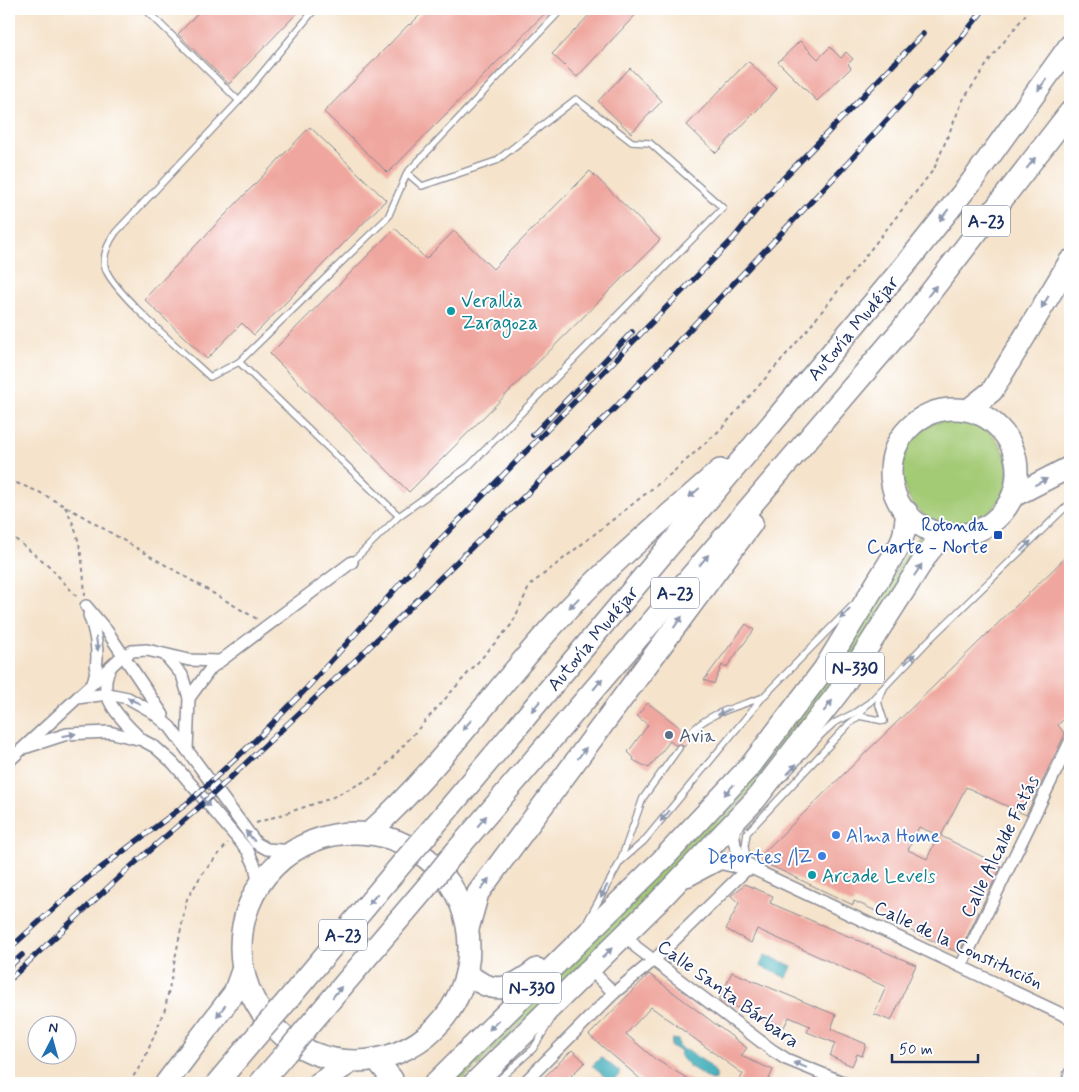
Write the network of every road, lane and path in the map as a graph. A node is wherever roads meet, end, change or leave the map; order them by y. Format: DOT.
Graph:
graph roads {
  1 [pos="145,9"];
  2 [pos="315,9"];
  3 [pos="562,9"];
  4 [pos="1030,9"];
  5 [pos="1070,46"];
  6 [pos="239,101"];
  7 [pos="1070,112"];
  8 [pos="407,173"];
  9 [pos="1070,260"];
  10 [pos="902,330"];
  11 [pos="239,362"];
  12 [pos="968,410"];
  13 [pos="782,414"];
  14 [pos="1070,467"];
  15 [pos="9,480"];
  16 [pos="1012,496"];
  17 [pos="1070,503"];
  18 [pos="64,506"];
  19 [pos="907,512"];
  20 [pos="399,516"];
  21 [pos="9,534"];
  22 [pos="950,534"];
  23 [pos="352,562"];
  24 [pos="879,579"];
  25 [pos="86,606"];
  26 [pos="268,626"];
  27 [pos="162,653"];
  28 [pos="123,656"];
  29 [pos="218,661"];
  30 [pos="113,665"];
  31 [pos="889,680"];
  32 [pos="93,683"];
  33 [pos="108,694"];
  34 [pos="763,697"];
  35 [pos="77,698"];
  36 [pos="189,698"];
  37 [pos="865,706"];
  38 [pos="860,716"];
  39 [pos="170,727"];
  40 [pos="690,734"];
  41 [pos="142,740"];
  42 [pos="1070,742"];
  43 [pos="679,748"];
  44 [pos="23,749"];
  45 [pos="187,750"];
  46 [pos="9,761"];
  47 [pos="755,800"];
  48 [pos="738,816"];
  49 [pos="240,833"];
  50 [pos="368,834"];
  51 [pos="294,851"];
  52 [pos="620,862"];
  53 [pos="750,867"];
  54 [pos="259,886"];
  55 [pos="628,892"];
  56 [pos="657,903"];
  57 [pos="588,920"];
  58 [pos="468,929"];
  59 [pos="626,934"];
  60 [pos="654,960"];
  61 [pos="962,966"];
  62 [pos="243,968"];
  63 [pos="590,969"];
  64 [pos="467,973"];
  65 [pos="614,993"];
  66 [pos="563,996"];
  67 [pos="1070,1018"];
  68 [pos="376,1059"];
  69 [pos="353,1061"];
  70 [pos="1070,1073"];
  71 [pos="129,1083"];
  72 [pos="166,1083"];
  73 [pos="217,1083"];
  74 [pos="260,1083"];
  75 [pos="319,1083"];
  76 [pos="393,1083"];
  77 [pos="435,1083"];
  78 [pos="474,1083"];
  79 [pos="495,1083"];
  80 [pos="524,1083"];
  81 [pos="846,1083"];
  82 [pos="1067,1083"];
  1 -- 6 [label="lane"];
  2 -- 6 [label="lane"];
  3 -- 8 [label="lane"];
  4 -- 49 [label="path"];
  5 -- 13 [label="highway, Autovía Mudéjar / A-23, one-way"];
  6 -- 11 [label="lane"];
  10 -- 7 [label="highway, Autovía Mudéjar / A-23, one-way"];
  8 -- 11 [label="lane"];
  8 -- 20 [label="lane"];
  9 -- 12 [label="highway, one-way"];
  58 -- 10 [label="highway, one-way"];
  74 -- 10 [label="highway, Autovía Mudéjar / A-23, one-way, bridge"];
  11 -- 20 [label="lane"];
  12 -- 16 [label="highway"];
  12 -- 19 [label="highway"];
  13 -- 50 [label="highway, one-way"];
  13 -- 73 [label="highway, Autovía Mudéjar / A-23, one-way, bridge"];
  16 -- 14 [label="highway, one-way"];
  15 -- 18 [label="path"];
  16 -- 22 [label="highway"];
  31 -- 17 [label="lane, one-way"];
  18 -- 25 [label="path"];
  18 -- 26 [label="path"];
  19 -- 22 [label="highway"];
  19 -- 24 [label="highway, N-330"];
  20 -- 23 [label="lane"];
  21 -- 25 [label="path"];
  47 -- 22 [label="highway, N-330, one-way"];
  23 -- 26 [label="street"];
  24 -- 34 [label="lane, one-way"];
  24 -- 55 [label="highway, N-330, one-way"];
  25 -- 28 [label="street"];
  25 -- 32 [label="street, one-way"];
  26 -- 29 [label="street"];
  27 -- 28 [label="street"];
  27 -- 29 [label="street"];
  27 -- 36 [label="street"];
  28 -- 30 [label="street"];
  28 -- 39 [label="street"];
  29 -- 36 [label="street"];
  30 -- 32 [label="street"];
  30 -- 33 [label="street"];
  31 -- 37 [label="lane"];
  31 -- 38 [label="lane"];
  32 -- 35 [label="street"];
  33 -- 35 [label="street"];
  39 -- 33 [label="street, one-way"];
  33 -- 41 [label="street"];
  34 -- 40 [label="lane, one-way"];
  34 -- 52 [label="lane, one-way"];
  35 -- 44 [label="street"];
  36 -- 45 [label="street"];
  37 -- 38 [label="lane"];
  47 -- 37 [label="lane, one-way"];
  38 -- 53 [label="lane"];
  39 -- 45 [label="street"];
  44 -- 41 [label="street, one-way"];
  41 -- 49 [label="street, one-way"];
  42 -- 61 [label="street, Calle Alcalde Fatás"];
  43 -- 52 [label="lane"];
  44 -- 46 [label="street"];
  45 -- 49 [label="street"];
  47 -- 48 [label="highway, N-330"];
  48 -- 53 [label="street, Calle de la Constitución"];
  48 -- 56 [label="highway, N-330"];
  51 -- 49 [label="street, one-way"];
  49 -- 54 [label="street"];
  49 -- 71 [label="path"];
  50 -- 51 [label="highway"];
  50 -- 58 [label="highway"];
  51 -- 54 [label="highway"];
  52 -- 57 [label="lane, one-way"];
  53 -- 56 [label="street, Calle de la Constitución"];
  53 -- 60 [label="street"];
  53 -- 61 [label="street, Calle de la Constitución"];
  54 -- 62 [label="highway"];
  55 -- 57 [label="highway"];
  55 -- 77 [label="highway, N-330, one-way"];
  56 -- 59 [label="highway, N-330"];
  57 -- 64 [label="highway"];
  58 -- 64 [label="highway"];
  59 -- 60 [label="street, Calle Santa Bárbara"];
  63 -- 59 [label="highway, N-330, one-way"];
  60 -- 65 [label="street"];
  81 -- 60 [label="street, Calle Santa Bárbara, one-way"];
  61 -- 67 [label="street, Calle de la Constitución"];
  62 -- 69 [label="highway"];
  62 -- 72 [label="highway, one-way"];
  63 -- 65 [label="street"];
  63 -- 66 [label="highway, N-330"];
  64 -- 68 [label="highway"];
  65 -- 80 [label="street"];
  66 -- 78 [label="highway, N-330"];
  66 -- 79 [label="lane"];
  68 -- 69 [label="highway"];
  68 -- 76 [label="highway"];
  69 -- 75 [label="highway"];
  70 -- 82 [label="street"];
}
